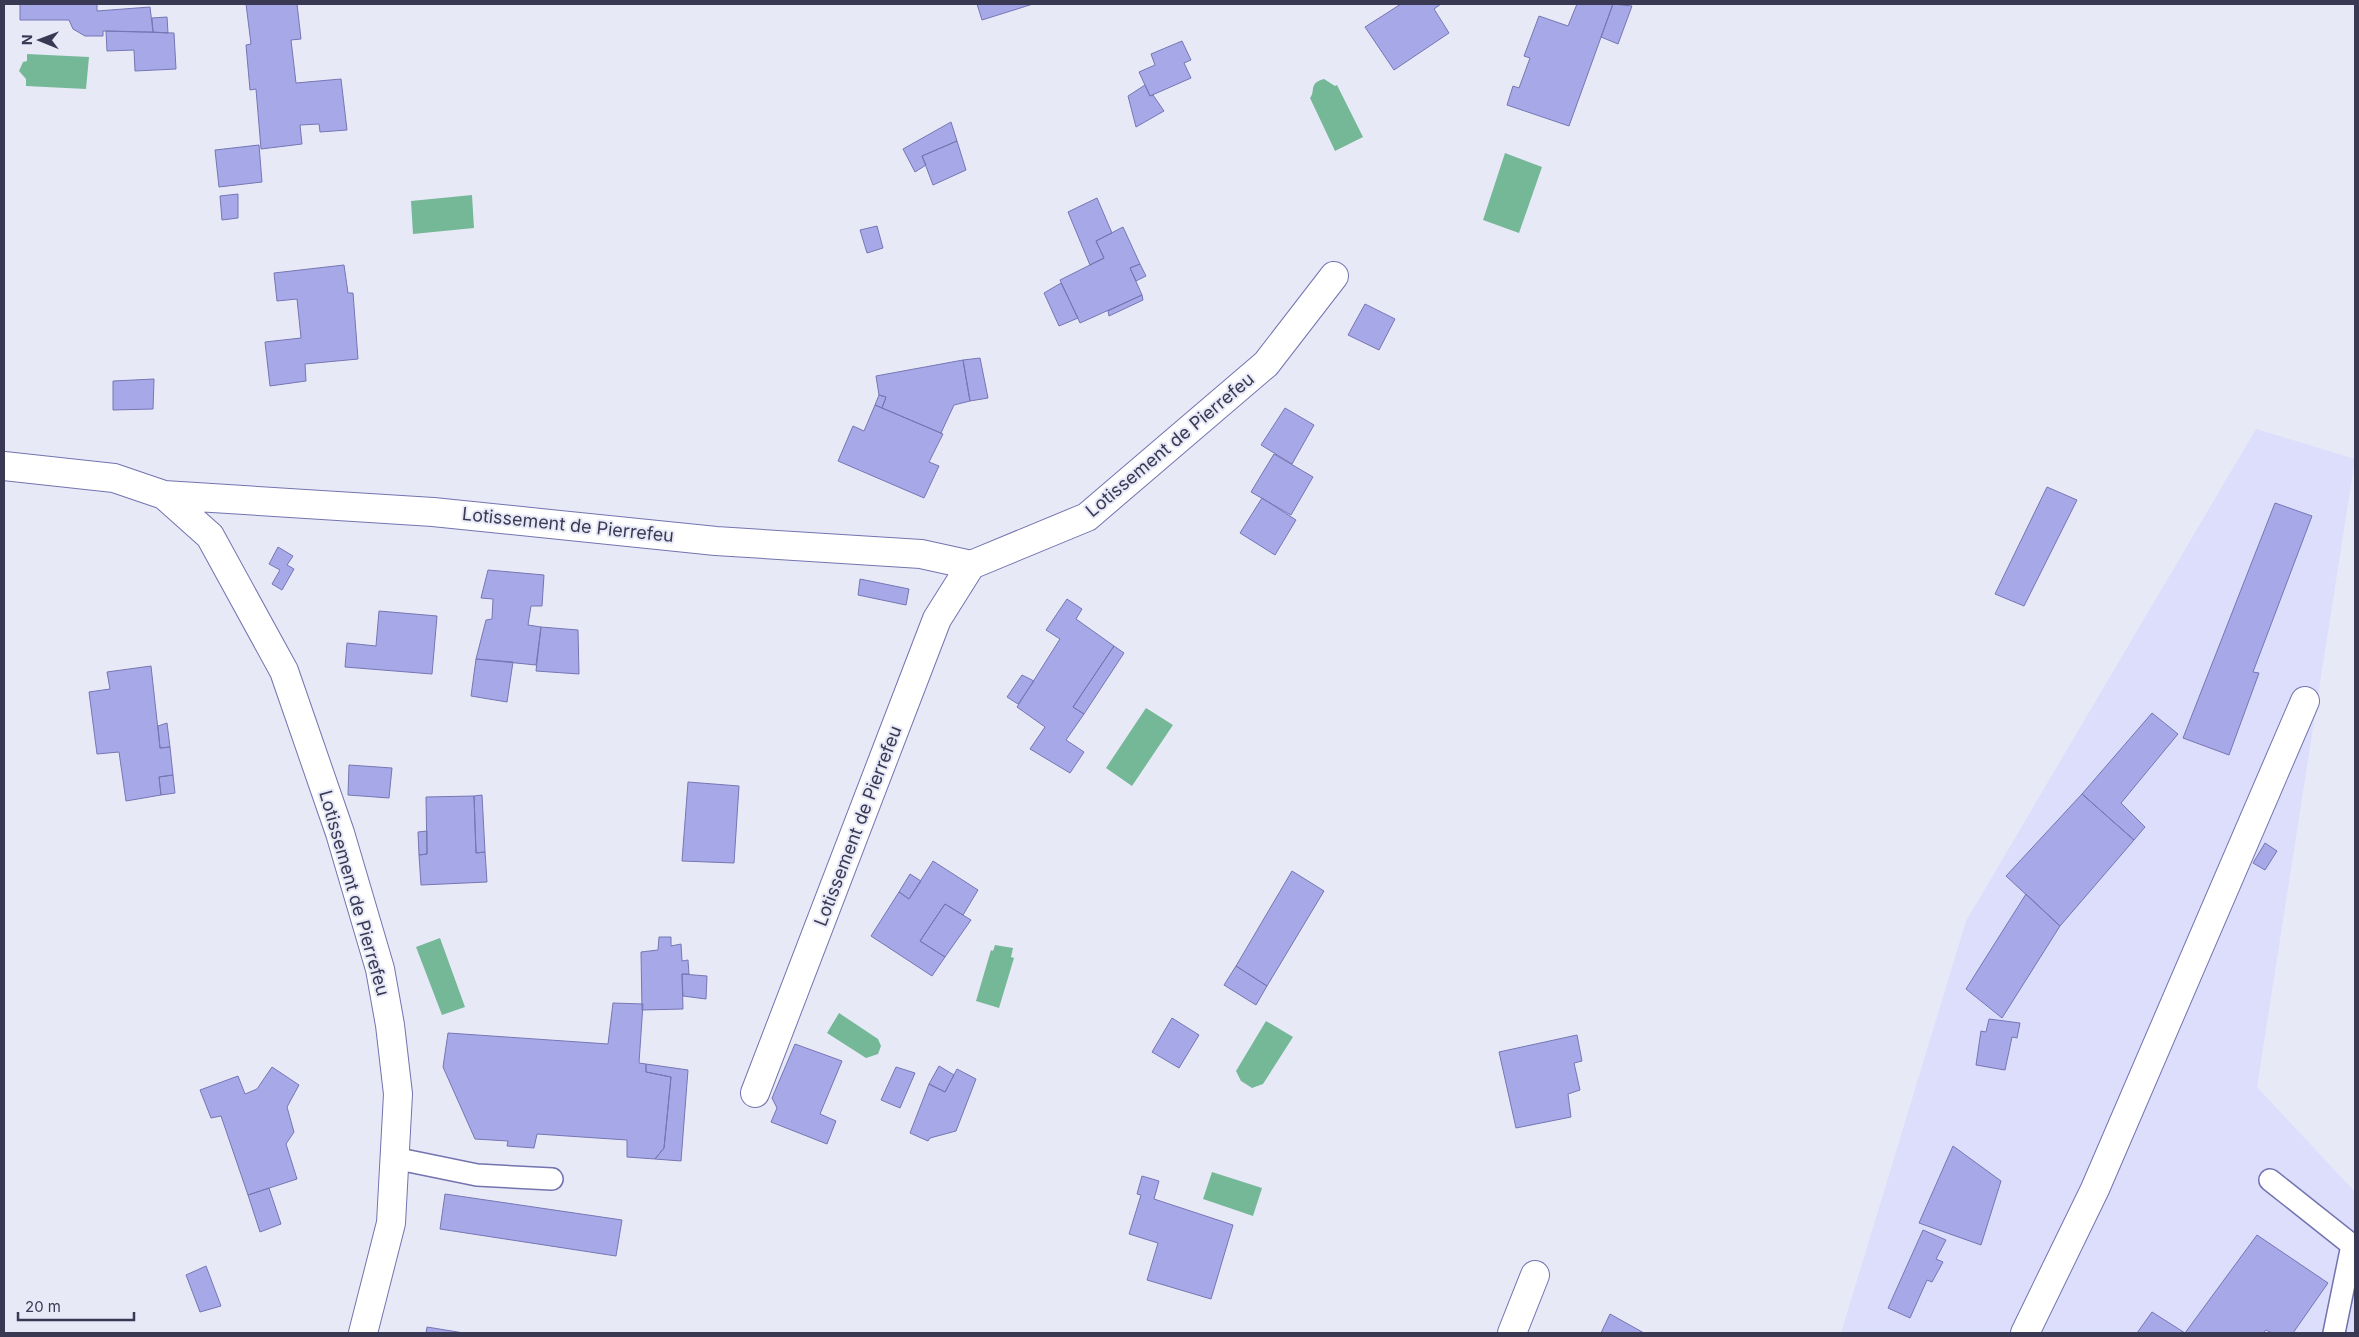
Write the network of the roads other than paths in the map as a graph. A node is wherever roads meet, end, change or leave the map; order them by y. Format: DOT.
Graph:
graph roads {
  1 [pos="1334,276"];
  2 [pos="4,466"];
  3 [pos="164,495"];
  4 [pos="971,565"];
  5 [pos="2305,701"];
  6 [pos="756,1093"];
  7 [pos="394,1158"];
  8 [pos="552,1179"];
  9 [pos="2270,1180"];
  10 [pos="1536,1275"];
  11 [pos="363,1333"];
  12 [pos="1512,1333"];
  13 [pos="2025,1333"];
  14 [pos="2334,1333"];
  1 -- 4 [label="street, Lotissement de Pierrefeu"];
  2 -- 3 [label="street, Lotissement de Pierrefeu"];
  3 -- 4 [label="street, Lotissement de Pierrefeu"];
  3 -- 7 [label="street, Lotissement de Pierrefeu"];
  4 -- 6 [label="street, Lotissement de Pierrefeu"];
  5 -- 13 [label="street"];
  7 -- 8 [label="lane"];
  7 -- 11 [label="street, Lotissement de Pierrefeu"];
  9 -- 14 [label="lane"];
  10 -- 12 [label="street"];
}
